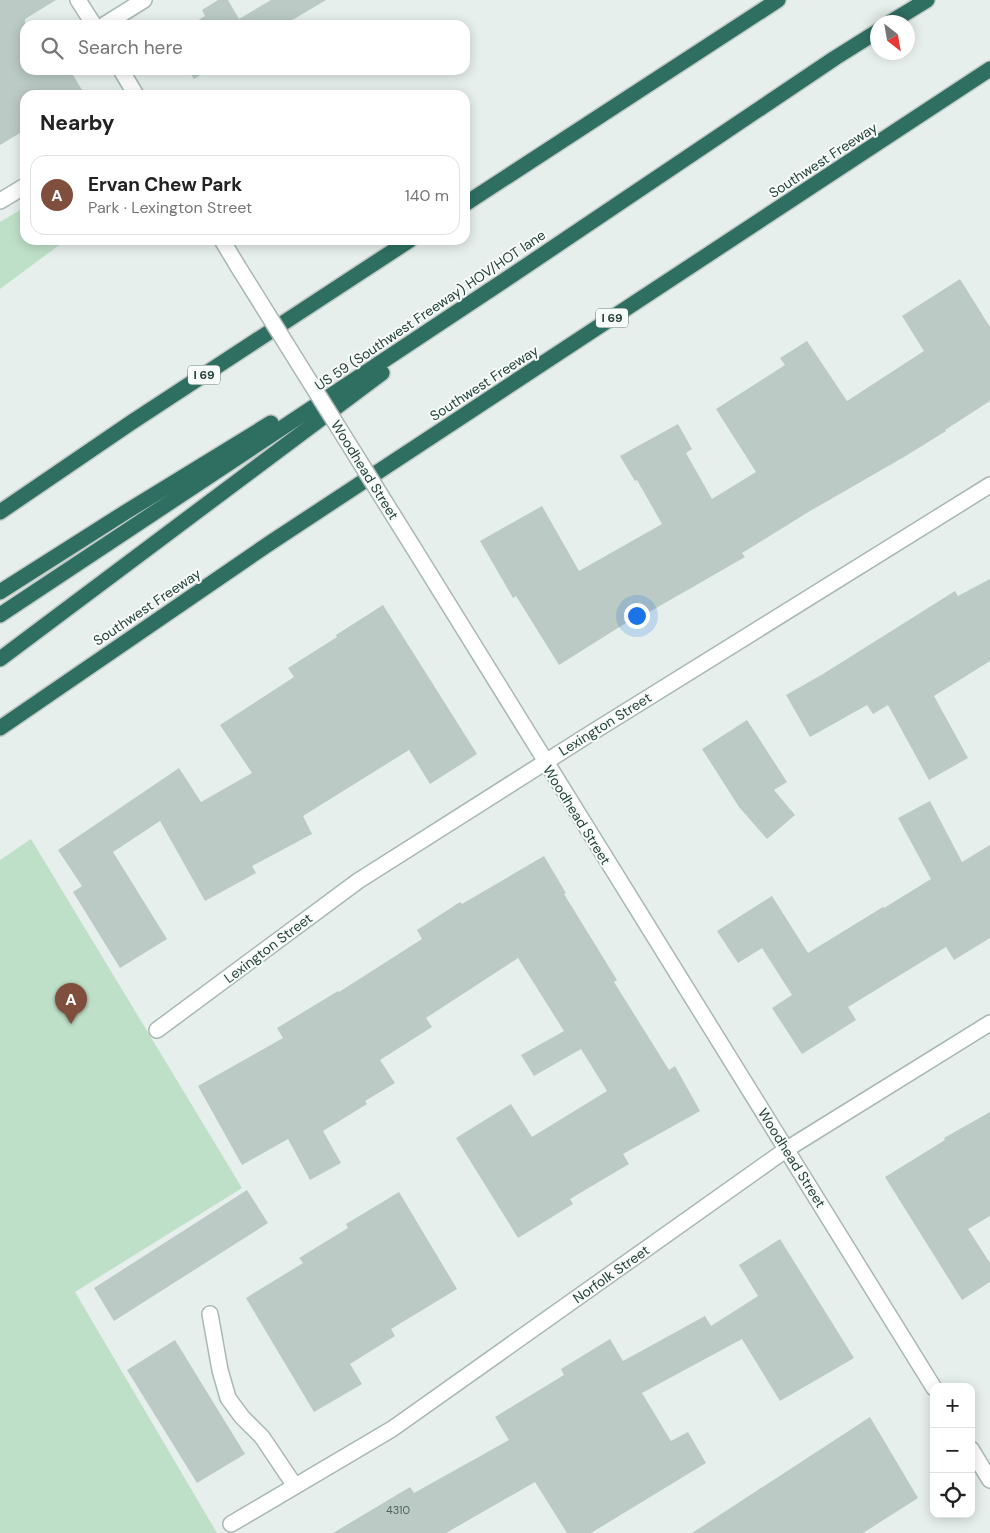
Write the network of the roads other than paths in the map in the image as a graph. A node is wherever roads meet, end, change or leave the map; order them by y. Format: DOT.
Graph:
graph roads {
  1 [pos="78,0"];
  2 [pos="144,0"];
  3 [pos="778,0"];
  4 [pos="927,0"];
  5 [pos="902,15"];
  6 [pos="91,20"];
  7 [pos="112,20"];
  8 [pos="870,36"];
  9 [pos="990,69"];
  10 [pos="124,75"];
  11 [pos="133,90"];
  12 [pos="20,189"];
  13 [pos="0,201"];
  14 [pos="470,201"];
  15 [pos="225,245"];
  16 [pos="402,245"];
  17 [pos="511,276"];
  18 [pos="990,485"];
  19 [pos="0,512"];
  20 [pos="0,592"];
  21 [pos="0,615"];
  22 [pos="0,659"];
  23 [pos="0,728"];
  24 [pos="544,762"];
  25 [pos="990,1024"];
  26 [pos="157,1030"];
  27 [pos="787,1150"];
  28 [pos="210,1314"];
  29 [pos="931,1383"];
  30 [pos="975,1456"];
  31 [pos="990,1480"];
  32 [pos="295,1486"];
  33 [pos="231,1524"];
  1 -- 6 [label="street"];
  2 -- 7 [label="street"];
  3 -- 14 [label="highway"];
  4 -- 5 [label="highway"];
  8 -- 17 [label="highway, US 59 (Southwest Freeway) HOV/HOT lane"];
  9 -- 23 [label="highway, Southwest Freeway / I 69"];
  10 -- 11 [label="street"];
  12 -- 13 [label="street"];
  15 -- 24 [label="street, Woodhead Street, bridge"];
  16 -- 19 [label="highway, I 69"];
  17 -- 20 [label="highway"];
  17 -- 21 [label="highway, US 59 (Southwest Freeway) HOV/HOT lane"];
  17 -- 22 [label="highway"];
  18 -- 24 [label="street, Lexington Street"];
  24 -- 26 [label="street, Lexington Street"];
  24 -- 27 [label="street, Woodhead Street"];
  25 -- 27 [label="street, Norfolk Street"];
  27 -- 29 [label="street, Woodhead Street"];
  27 -- 32 [label="street, Norfolk Street"];
  28 -- 32 [label="street"];
  30 -- 31 [label="street"];
  32 -- 33 [label="street, Norfolk Street"];
}
